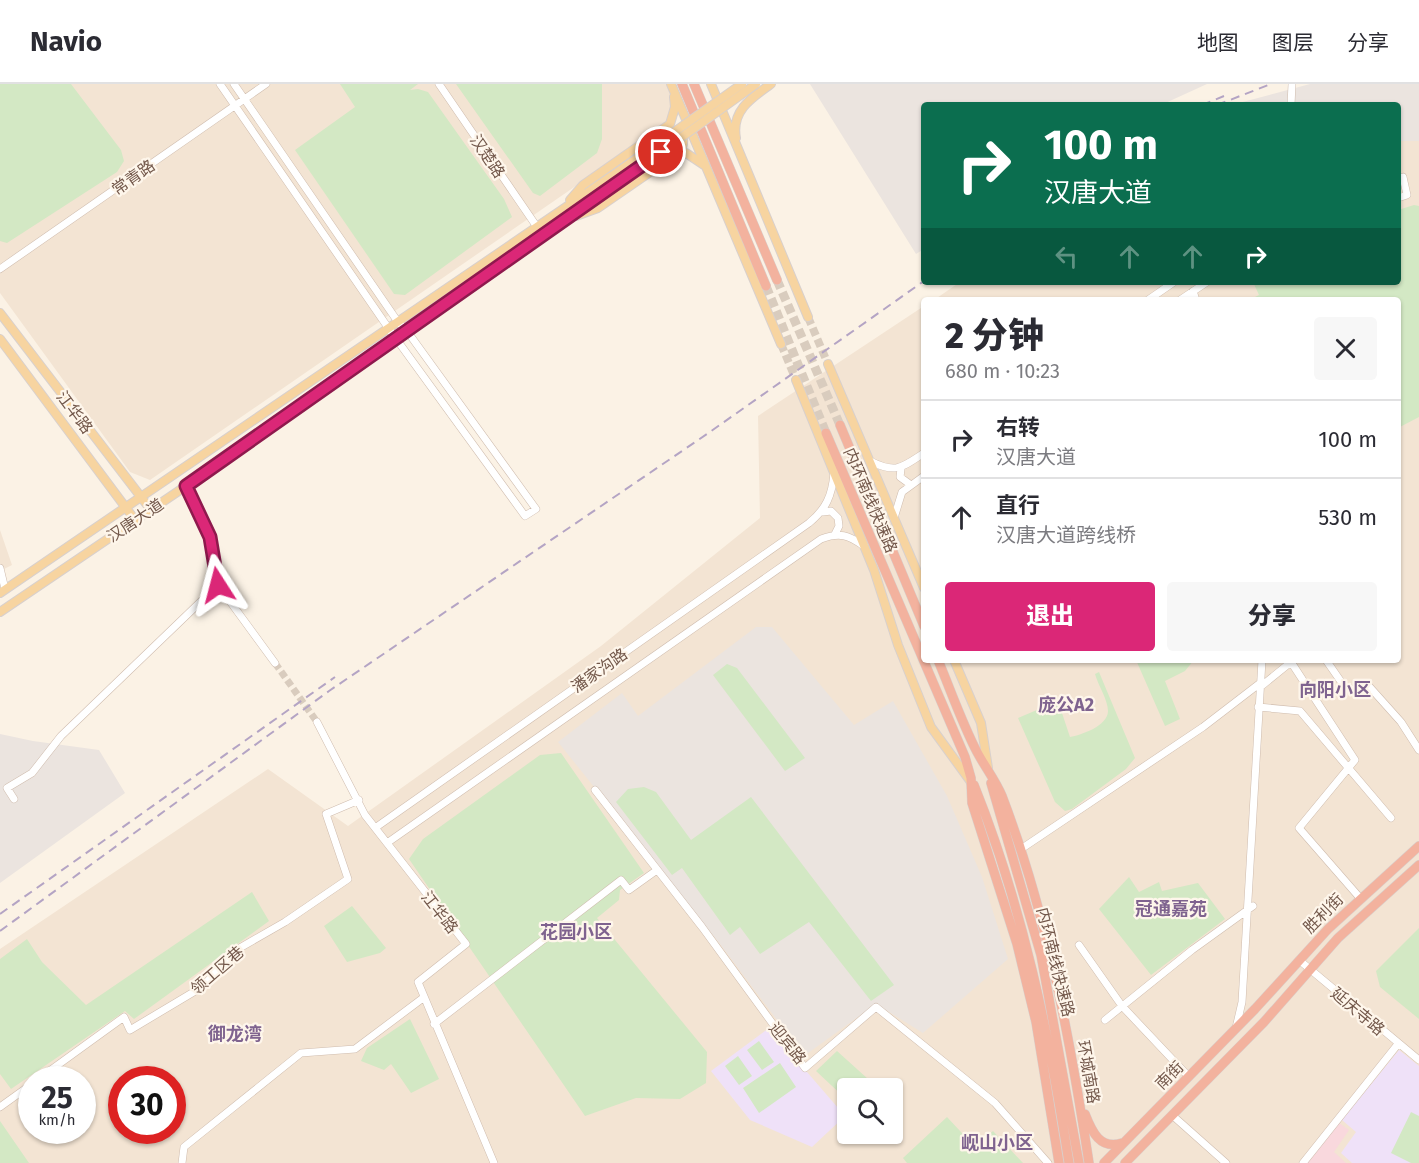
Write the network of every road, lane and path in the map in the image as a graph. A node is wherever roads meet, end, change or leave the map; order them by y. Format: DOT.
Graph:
graph roads {
  1 [pos="220,84"];
  2 [pos="234,84"];
  3 [pos="266,84"];
  4 [pos="439,84"];
  5 [pos="694,84"];
  6 [pos="711,84"];
  7 [pos="729,84"];
  8 [pos="742,84"];
  9 [pos="756,84"];
  10 [pos="771,84"];
  11 [pos="1292,84"];
  12 [pos="675,85"];
  13 [pos="244,99"];
  14 [pos="1291,102"];
  15 [pos="745,103"];
  16 [pos="235,106"];
  17 [pos="662,132"];
  18 [pos="738,151"];
  19 [pos="675,155"];
  20 [pos="707,167"];
  21 [pos="621,175"];
  22 [pos="1401,178"];
  23 [pos="1401,197"];
  24 [pos="561,211"];
  25 [pos="565,220"];
  26 [pos="537,228"];
  27 [pos="0,269"];
  28 [pos="777,279"];
  29 [pos="1170,285"];
  30 [pos="1202,285"];
  31 [pos="766,286"];
  32 [pos="1193,291"];
  33 [pos="1152,297"];
  34 [pos="1184,297"];
  35 [pos="1195,297"];
  36 [pos="0,313"];
  37 [pos="808,317"];
  38 [pos="398,322"];
  39 [pos="388,329"];
  40 [pos="407,331"];
  41 [pos="397,338"];
  42 [pos="0,339"];
  43 [pos="781,344"];
  44 [pos="828,364"];
  45 [pos="796,380"];
  46 [pos="840,425"];
  47 [pos="826,433"];
  48 [pos="921,455"];
  49 [pos="870,461"];
  50 [pos="901,468"];
  51 [pos="834,473"];
  52 [pos="921,478"];
  53 [pos="911,485"];
  54 [pos="186,486"];
  55 [pos="141,498"];
  56 [pos="126,508"];
  57 [pos="151,510"];
  58 [pos="823,512"];
  59 [pos="894,518"];
  60 [pos="135,520"];
  61 [pos="835,534"];
  62 [pos="864,546"];
  63 [pos="912,559"];
  64 [pos="898,565"];
  65 [pos="0,568"];
  66 [pos="921,581"];
  67 [pos="218,585"];
  68 [pos="3,591"];
  69 [pos="0,612"];
  70 [pos="921,619"];
  71 [pos="921,654"];
  72 [pos="274,663"];
  73 [pos="925,663"];
  74 [pos="939,663"];
  75 [pos="955,663"];
  76 [pos="1262,663"];
  77 [pos="1290,663"];
  78 [pos="1292,663"];
  79 [pos="1328,663"];
  80 [pos="1260,679"];
  81 [pos="1259,688"];
  82 [pos="1258,707"];
  83 [pos="317,722"];
  84 [pos="1419,750"];
  85 [pos="1348,768"];
  86 [pos="988,771"];
  87 [pos="971,780"];
  88 [pos="595,790"];
  89 [pos="14,799"];
  90 [pos="359,800"];
  91 [pos="1391,818"];
  92 [pos="375,828"];
  93 [pos="387,843"];
  94 [pos="1419,846"];
  95 [pos="1021,849"];
  96 [pos="1419,865"];
  97 [pos="657,870"];
  98 [pos="1360,898"];
  99 [pos="1250,908"];
  100 [pos="1079,945"];
  101 [pos="1299,960"];
  102 [pos="1310,969"];
  103 [pos="423,998"];
  104 [pos="1122,1006"];
  105 [pos="1255,1009"];
  106 [pos="1105,1020"];
  107 [pos="434,1024"];
  108 [pos="1236,1029"];
  109 [pos="1398,1044"];
  110 [pos="1419,1060"];
  111 [pos="56,1066"];
  112 [pos="1189,1077"];
  113 [pos="18,1094"];
  114 [pos="1080,1102"];
  115 [pos="0,1107"];
  116 [pos="1172,1115"];
  117 [pos="1155,1132"];
  118 [pos="1124,1142"];
  119 [pos="1058,1162"];
  120 [pos="182,1163"];
  121 [pos="494,1163"];
  122 [pos="1079,1163"];
  123 [pos="1089,1163"];
  124 [pos="1104,1163"];
  125 [pos="1125,1163"];
  126 [pos="1133,1163"];
  127 [pos="1226,1163"];
  128 [pos="1303,1163"];
  1 -- 16 [label="street"];
  2 -- 13 [label="street"];
  3 -- 13 [label="street, 常青路"];
  4 -- 26 [label="street, 汉楚路"];
  5 -- 28 [label="highway"];
  6 -- 18 [label="main road"];
  7 -- 15 [label="main road"];
  8 -- 21 [label="main road, bridge"];
  9 -- 21 [label="main road, bridge"];
  10 -- 15 [label="main road"];
  11 -- 14 [label="street"];
  12 -- 17 [label="main road"];
  12 -- 20 [label="main road"];
  12 -- 31 [label="highway"];
  13 -- 16 [label="street, 常青路"];
  13 -- 38 [label="street"];
  15 -- 18 [label="main road"];
  16 -- 27 [label="street, 常青路"];
  16 -- 39 [label="street"];
  17 -- 19 [label="main road"];
  17 -- 24 [label="main road"];
  18 -- 37 [label="main road"];
  19 -- 20 [label="main road"];
  19 -- 25 [label="main road"];
  20 -- 43 [label="main road"];
  21 -- 24 [label="main road, 汉唐大道"];
  21 -- 25 [label="main road, 汉唐大道"];
  22 -- 23 [label="street"];
  24 -- 26 [label="main road, 汉唐大道"];
  25 -- 40 [label="main road, 汉唐大道"];
  26 -- 38 [label="main road, 汉唐大道"];
  29 -- 33 [label="street"];
  30 -- 32 [label="street"];
  32 -- 34 [label="street"];
  32 -- 35 [label="street"];
  36 -- 55 [label="main road, 江华路"];
  38 -- 39 [label="main road, 汉唐大道"];
  38 -- 40 [label="street"];
  39 -- 41 [label="street"];
  39 -- 55 [label="main road, 汉唐大道"];
  40 -- 41 [label="main road, 汉唐大道"];
  40 -- 41 [label="street"];
  41 -- 54 [label="main road, 汉唐大道"];
  42 -- 56 [label="main road, 江华路"];
  44 -- 49 [label="main road"];
  45 -- 51 [label="main road"];
  46 -- 64 [label="highway, 内环南线快速路"];
  47 -- 71 [label="highway, 内环南线快速路"];
  48 -- 50 [label="street"];
  49 -- 50 [label="street"];
  49 -- 59 [label="main road"];
  50 -- 53 [label="street"];
  51 -- 58 [label="street"];
  51 -- 62 [label="main road"];
  52 -- 53 [label="street"];
  53 -- 59 [label="street"];
  54 -- 57 [label="main road, 汉唐大道"];
  54 -- 67 [label="street"];
  55 -- 56 [label="main road, 汉唐大道"];
  55 -- 57 [label="main road, 江华路"];
  56 -- 60 [label="main road, 江华路"];
  56 -- 68 [label="main road, 汉唐大道"];
  57 -- 60 [label="main road, 汉唐大道"];
  58 -- 61 [label="street"];
  58 -- 92 [label="street, 潘家沟路"];
  59 -- 63 [label="main road"];
  60 -- 69 [label="main road, 汉唐大道"];
  61 -- 62 [label="street"];
  61 -- 93 [label="street, 潘家沟路"];
  62 -- 87 [label="main road"];
  63 -- 64 [label="main road"];
  63 -- 66 [label="main road"];
  64 -- 70 [label="highway, 内环南线快速路"];
  65 -- 68 [label="street"];
  67 -- 72 [label="street"];
  67 -- 89 [label="street"];
  73 -- 87 [label="highway, 内环南线快速路"];
  74 -- 86 [label="highway, 内环南线快速路"];
  75 -- 86 [label="main road"];
  76 -- 80 [label="street"];
  77 -- 81 [label="street"];
  78 -- 85 [label="street"];
  79 -- 84 [label="street"];
  80 -- 81 [label="street"];
  80 -- 95 [label="street"];
  81 -- 82 [label="street"];
  82 -- 85 [label="street"];
  82 -- 99 [label="street"];
  83 -- 90 [label="street, 江华路"];
  85 -- 91 [label="street"];
  85 -- 98 [label="street"];
  86 -- 95 [label="highway, 内环南线快速路"];
  86 -- 122 [label="highway, 内环南线快速路"];
  87 -- 119 [label="highway, 内环南线快速路"];
  87 -- 119 [label="highway, 内环南线快速路"];
  88 -- 97 [label="street, 迎宾路"];
  90 -- 92 [label="street, 江华路"];
  90 -- 111 [label="street, 领工区巷"];
  92 -- 93 [label="street, 江华路"];
  93 -- 103 [label="street, 江华路"];
  94 -- 98 [label="highway, 胜利街"];
  95 -- 114 [label="highway, 环城南路"];
  96 -- 102 [label="highway, 南街"];
  97 -- 107 [label="street"];
  97 -- 119 [label="street, 迎宾路"];
  98 -- 101 [label="highway, 胜利街"];
  99 -- 104 [label="street"];
  99 -- 108 [label="street"];
  100 -- 104 [label="street"];
  101 -- 102 [label="street, 延庆寺路"];
  101 -- 105 [label="highway, 胜利街"];
  102 -- 109 [label="street, 延庆寺路"];
  102 -- 116 [label="highway, 南街"];
  103 -- 107 [label="street"];
  103 -- 120 [label="street"];
  104 -- 106 [label="street"];
  104 -- 112 [label="street"];
  105 -- 108 [label="highway, 南街"];
  107 -- 121 [label="street"];
  108 -- 112 [label="highway, 南街"];
  109 -- 110 [label="street, 延庆寺路"];
  109 -- 128 [label="street"];
  112 -- 118 [label="highway, 南街"];
  113 -- 115 [label="street"];
  114 -- 118 [label="highway"];
  114 -- 123 [label="highway, 环城南路"];
  116 -- 117 [label="highway, 南街"];
  116 -- 127 [label="street"];
  117 -- 125 [label="highway, 南街"];
  117 -- 126 [label="highway"];
  118 -- 124 [label="highway, 南街"];
}
